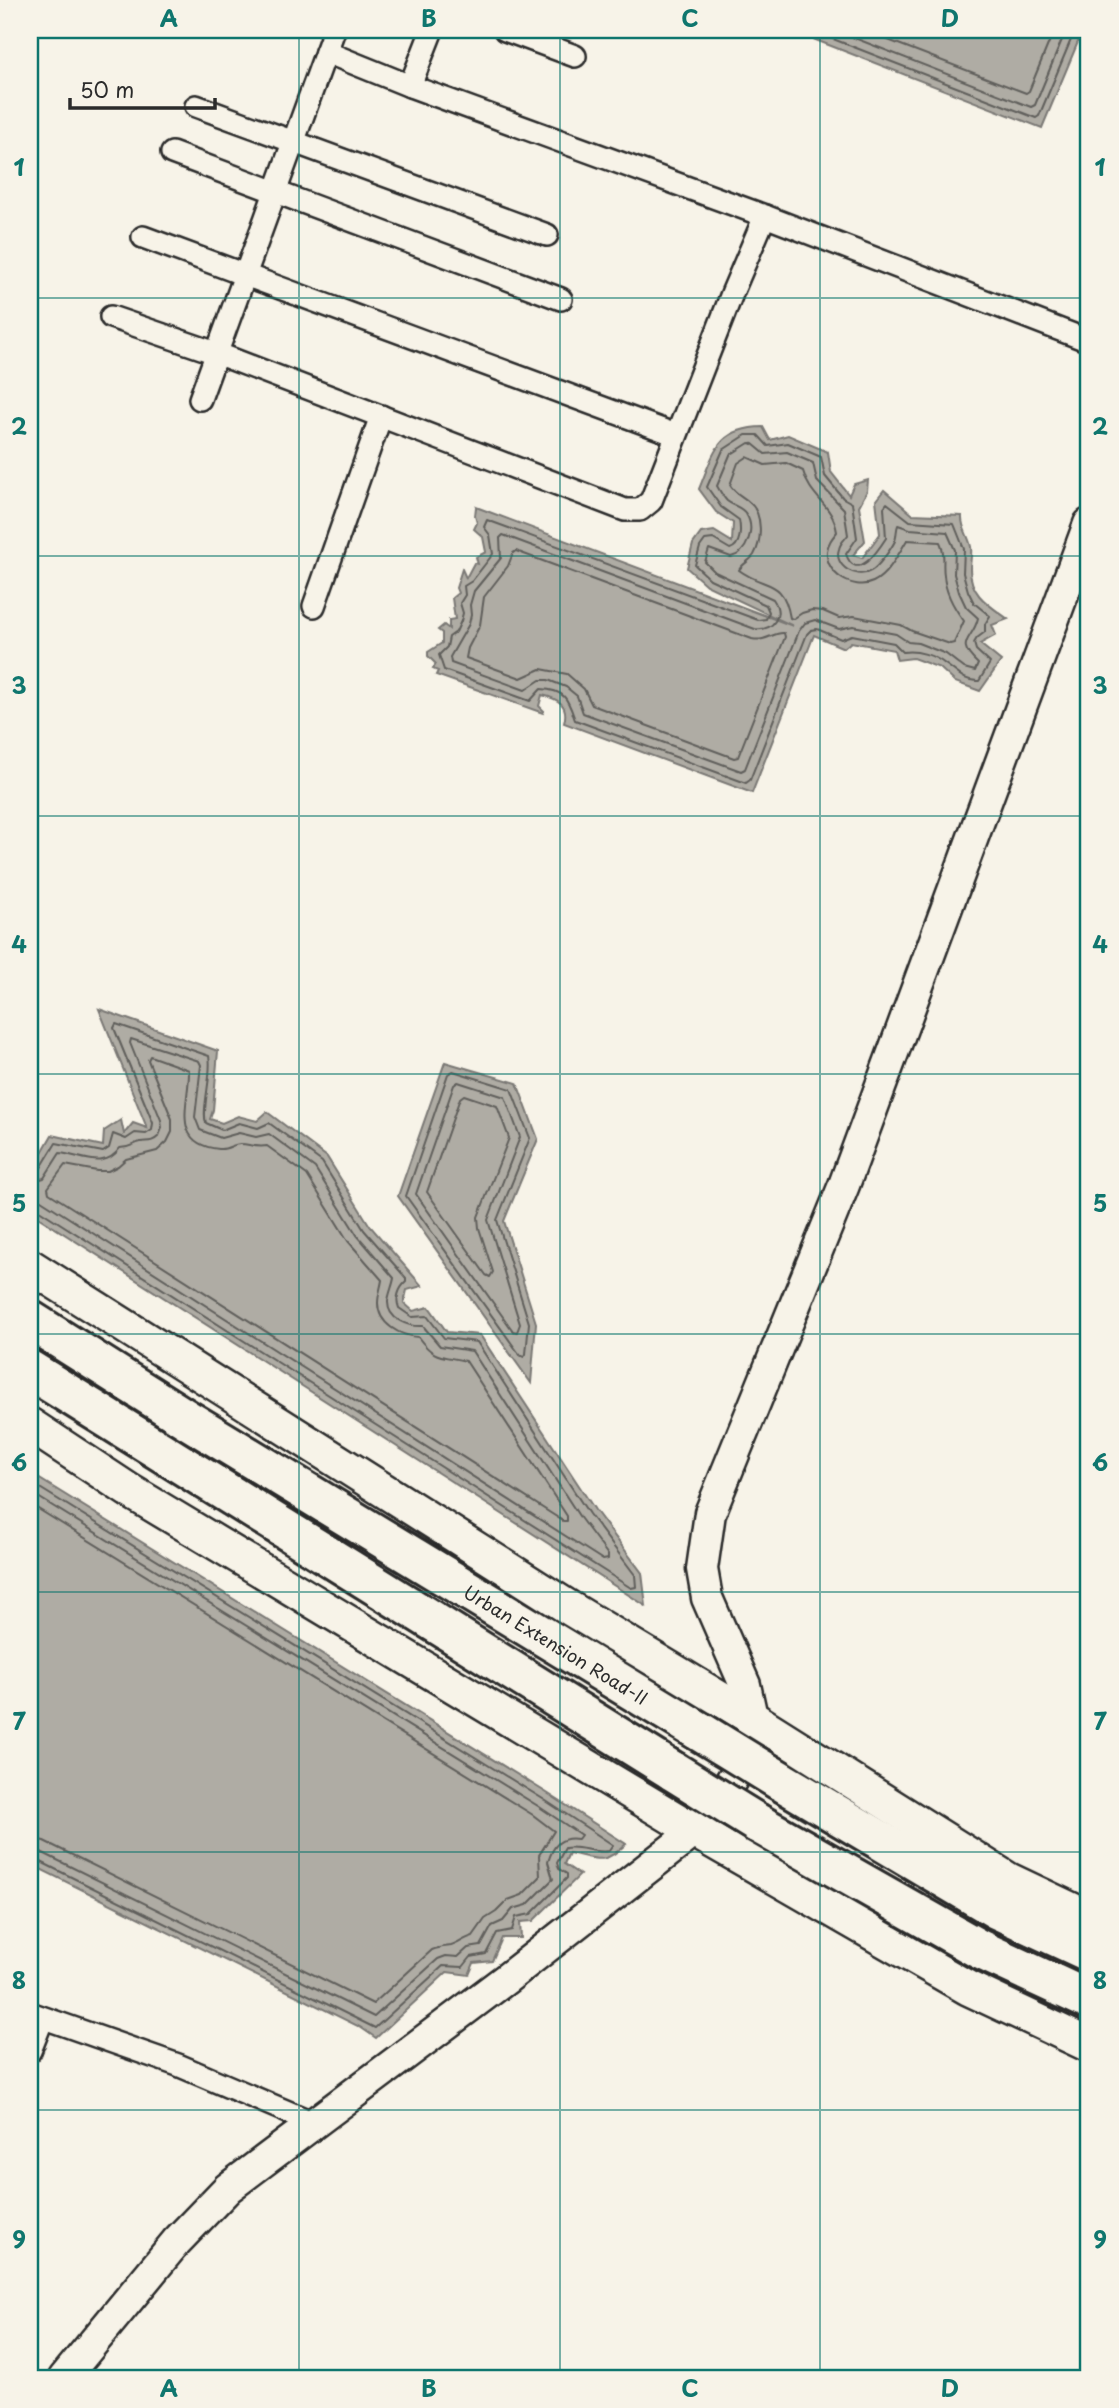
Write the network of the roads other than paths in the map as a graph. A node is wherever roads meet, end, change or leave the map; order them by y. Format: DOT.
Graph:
graph roads {
  1 [pos="334,30"];
  2 [pos="432,30"];
  3 [pos="505,30"];
  4 [pos="326,52"];
  5 [pos="575,56"];
  6 [pos="410,86"];
  7 [pos="196,106"];
  8 [pos="294,142"];
  9 [pos="172,153"];
  10 [pos="275,192"];
  11 [pos="765,216"];
  12 [pos="547,235"];
  13 [pos="143,237"];
  14 [pos="246,274"];
  15 [pos="561,299"];
  16 [pos="111,317"];
  17 [pos="1089,341"];
  18 [pos="216,354"];
  19 [pos="200,399"];
  20 [pos="381,416"];
  21 [pos="676,435"];
  22 [pos="1089,524"];
  23 [pos="314,606"];
  24 [pos="30,1266"];
  25 [pos="30,1320"];
  26 [pos="30,1370"];
  27 [pos="30,1425"];
  28 [pos="752,1718"];
  29 [pos="695,1831"];
  30 [pos="1089,1918"];
  31 [pos="1089,1952"];
  32 [pos="1089,2000"];
  33 [pos="36,2016"];
  34 [pos="1089,2045"];
  35 [pos="30,2051"];
  36 [pos="316,2124"];
  37 [pos="64,2378"];
  1 -- 4 [label="street"];
  2 -- 6 [label="street"];
  3 -- 5 [label="street"];
  4 -- 6 [label="street"];
  4 -- 8 [label="street"];
  6 -- 11 [label="street"];
  7 -- 8 [label="street"];
  8 -- 10 [label="street"];
  8 -- 12 [label="street"];
  9 -- 10 [label="street"];
  10 -- 14 [label="street"];
  10 -- 15 [label="street"];
  11 -- 17 [label="street"];
  11 -- 21 [label="street"];
  13 -- 14 [label="street"];
  14 -- 18 [label="street"];
  14 -- 21 [label="street"];
  16 -- 18 [label="street"];
  18 -- 19 [label="street"];
  18 -- 20 [label="street"];
  20 -- 21 [label="street"];
  20 -- 23 [label="street"];
  22 -- 28 [label="main road"];
  24 -- 28 [label="main road"];
  25 -- 31 [label="highway, Urban Extension Road-II, bridge"];
  26 -- 32 [label="highway, bridge"];
  27 -- 29 [label="main road"];
  28 -- 29 [label="main road"];
  28 -- 30 [label="main road"];
  29 -- 34 [label="main road"];
  29 -- 36 [label="main road"];
  33 -- 35 [label="street"];
  33 -- 36 [label="street"];
  36 -- 37 [label="main road"];
}
